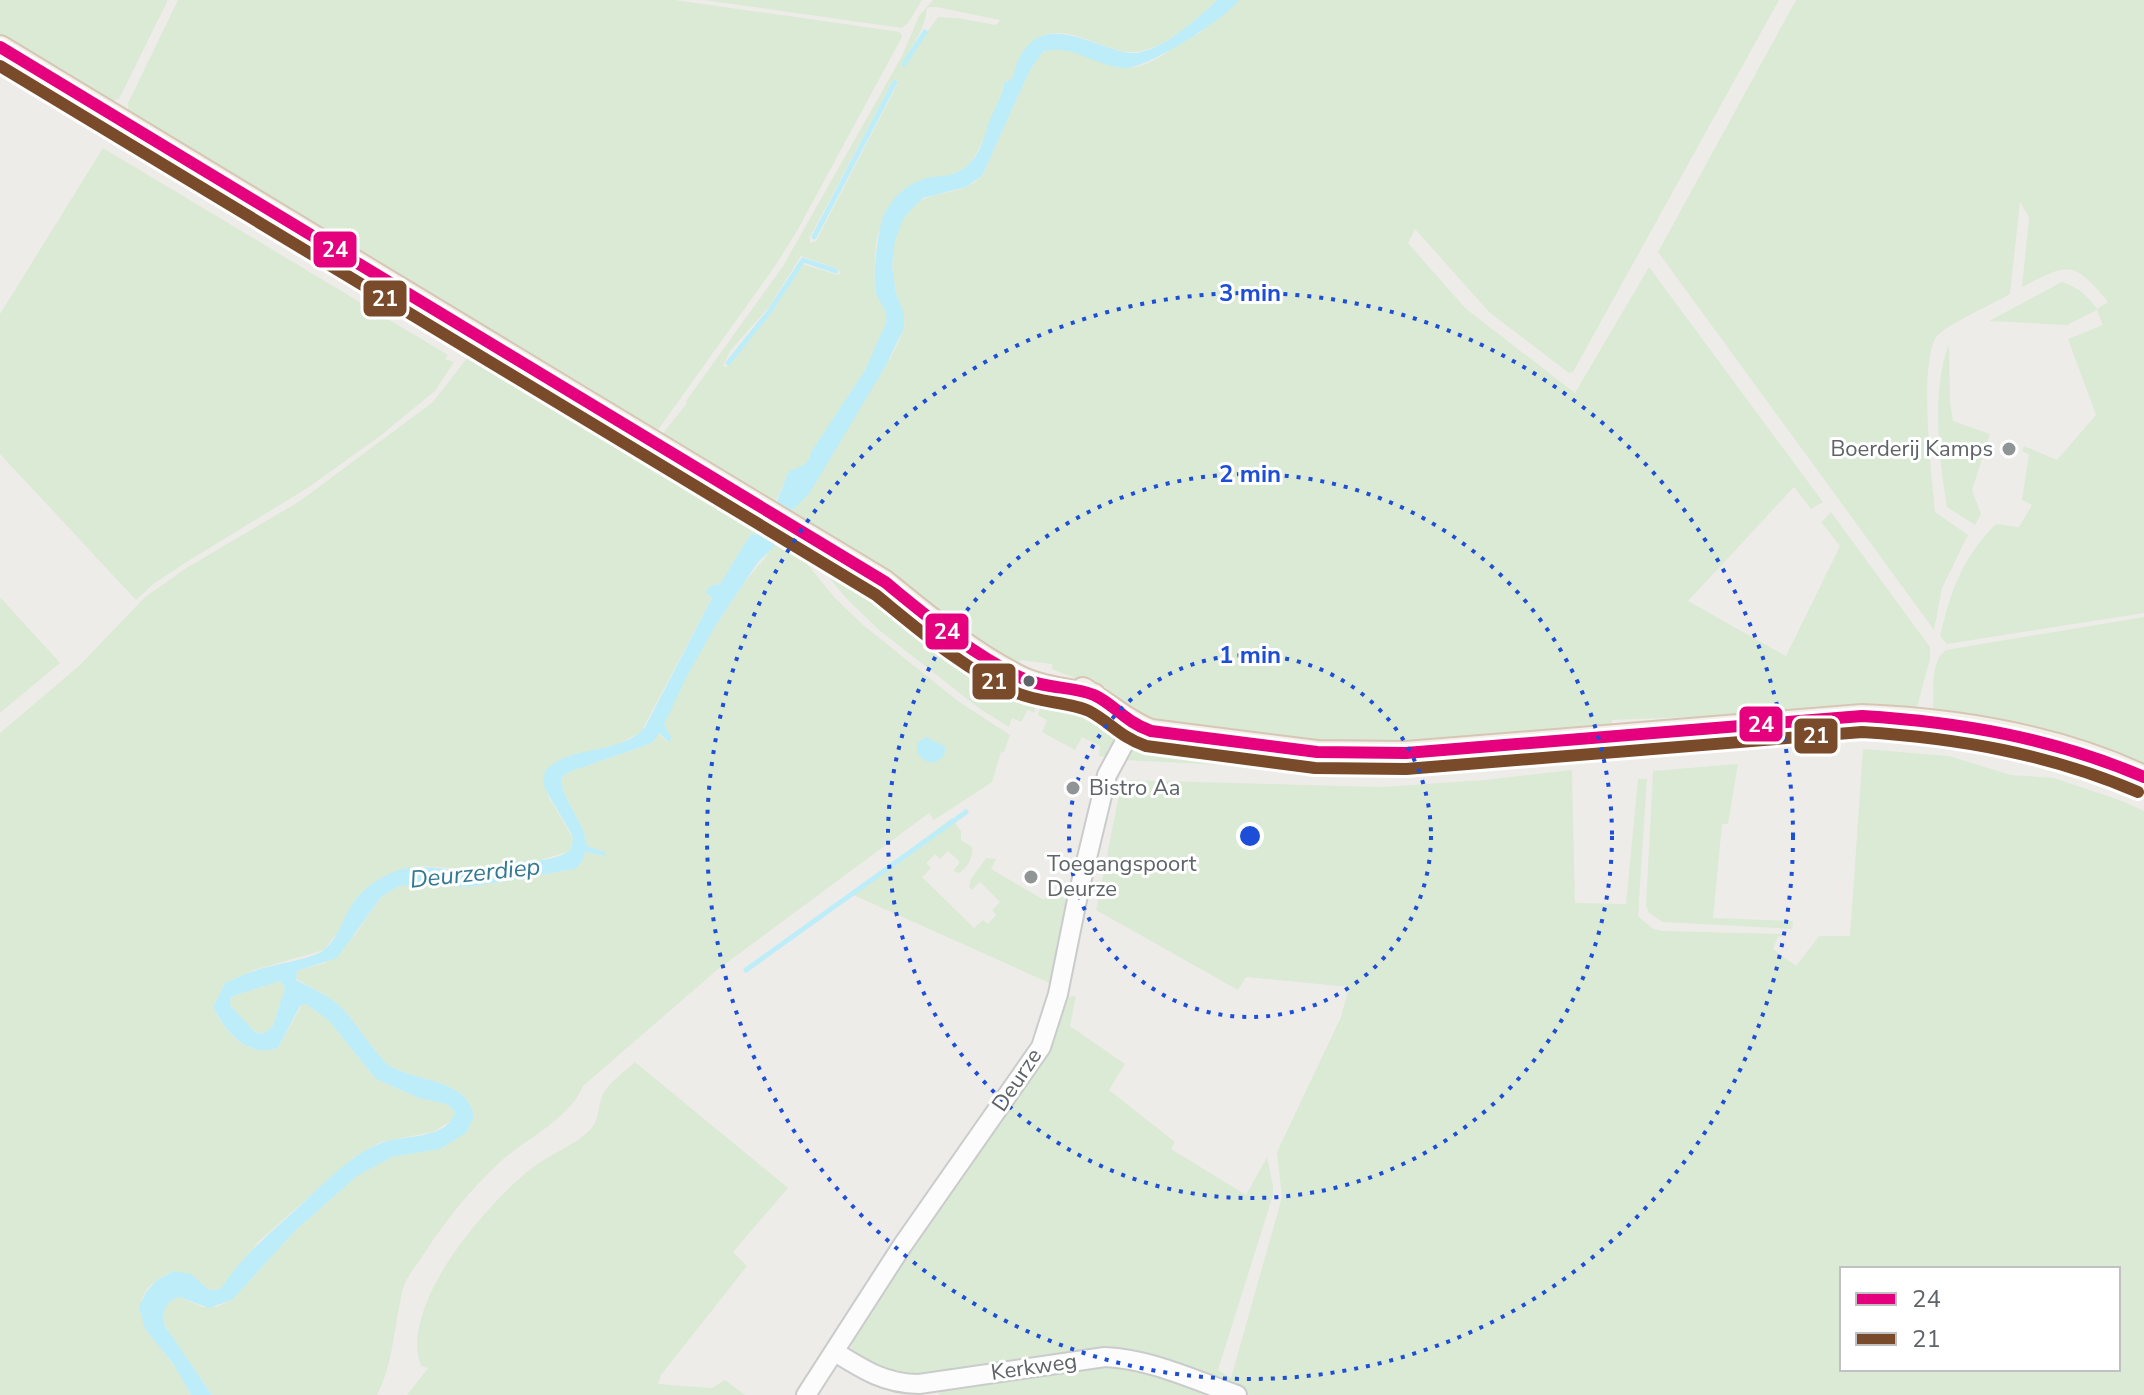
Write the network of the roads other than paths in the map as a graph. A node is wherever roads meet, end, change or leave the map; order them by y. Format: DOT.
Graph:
graph roads {
  1 [pos="0,47"];
  2 [pos="1134,725"];
  3 [pos="2144,777"];
  4 [pos="835,1352"];
  5 [pos="806,1395"];
  6 [pos="1237,1395"];
  1 -- 2 [label="main road"];
  2 -- 3 [label="main road"];
  2 -- 4 [label="street, Deurze"];
  4 -- 5 [label="street, Deurze"];
  4 -- 6 [label="street, Kerkweg"];
}
